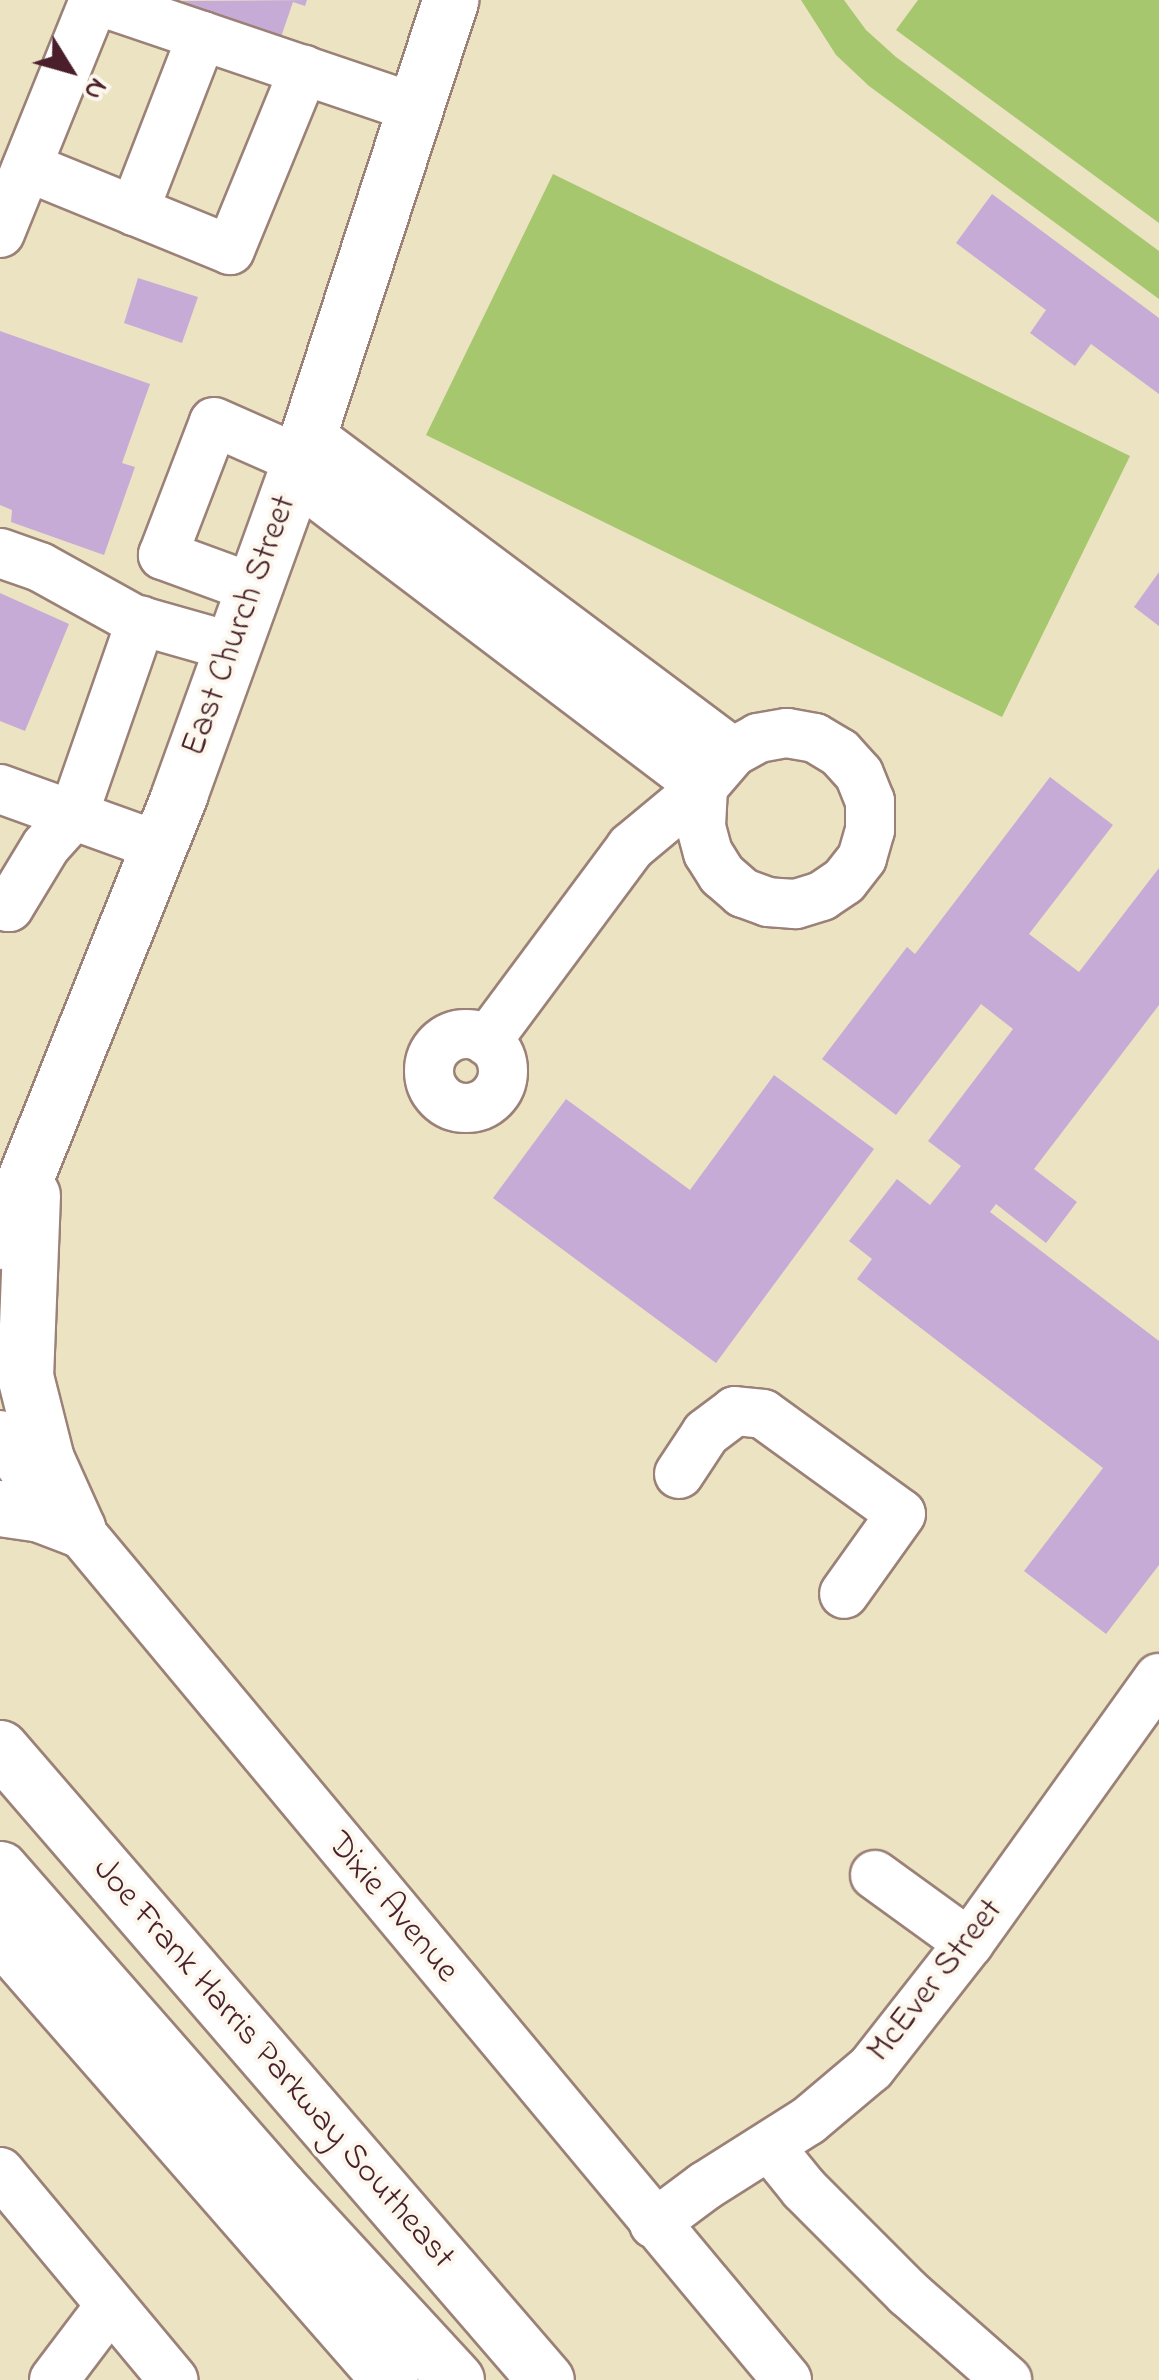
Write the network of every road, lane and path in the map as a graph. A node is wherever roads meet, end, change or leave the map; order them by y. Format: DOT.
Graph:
graph roads {
  1 [pos="95,0"];
  2 [pos="450,0"];
  3 [pos="202,36"];
  4 [pos="304,70"];
  5 [pos="415,108"];
  6 [pos="27,167"];
  7 [pos="134,211"];
  8 [pos="0,233"];
  9 [pos="300,457"];
  10 [pos="0,553"];
  11 [pos="253,588"];
  12 [pos="141,621"];
  13 [pos="232,647"];
  14 [pos="0,789"];
  15 [pos="73,816"];
  16 [pos="158,846"];
  17 [pos="0,906"];
  18 [pos="487,1040"];
  19 [pos="35,1155"];
  20 [pos="0,1240"];
  21 [pos="0,1435"];
  22 [pos="679,1474"];
  23 [pos="0,1508"];
  24 [pos="76,1528"];
  25 [pos="844,1594"];
  26 [pos="1159,1678"];
  27 [pos="0,1748"];
  28 [pos="0,1868"];
  29 [pos="874,1875"];
  30 [pos="0,1934"];
  31 [pos="969,1944"];
  32 [pos="770,2147"];
  33 [pos="0,2172"];
  34 [pos="654,2224"];
  35 [pos="110,2306"];
  36 [pos="54,2380"];
  37 [pos="172,2380"];
  38 [pos="390,2380"];
  39 [pos="456,2380"];
  40 [pos="546,2380"];
  41 [pos="786,2380"];
  42 [pos="1007,2380"];
  1 -- 3 [label="street"];
  1 -- 6 [label="street"];
  2 -- 5 [label="main road, East Church Street"];
  3 -- 4 [label="street"];
  3 -- 7 [label="street"];
  4 -- 5 [label="street"];
  4 -- 7 [label="street"];
  5 -- 9 [label="main road, East Church Street"];
  6 -- 7 [label="street"];
  6 -- 8 [label="street"];
  9 -- 11 [label="main road, East Church Street"];
  9 -- 11 [label="street"];
  9 -- 18 [label="street"];
  10 -- 12 [label="street"];
  11 -- 13 [label="main road, East Church Street"];
  12 -- 13 [label="street"];
  12 -- 15 [label="street"];
  13 -- 16 [label="main road, East Church Street"];
  14 -- 15 [label="street"];
  15 -- 16 [label="street"];
  15 -- 17 [label="street"];
  16 -- 19 [label="main road, East Church Street"];
  19 -- 20 [label="main road, East Church Street"];
  19 -- 24 [label="main road"];
  21 -- 24 [label="street, Dixie Avenue"];
  22 -- 25 [label="street"];
  23 -- 24 [label="main road"];
  24 -- 34 [label="street, Dixie Avenue"];
  26 -- 31 [label="street, McEver Street"];
  27 -- 40 [label="main road, Joe Frank Harris Parkway Southeast"];
  28 -- 39 [label="main road"];
  29 -- 31 [label="street"];
  30 -- 38 [label="main road"];
  31 -- 32 [label="street, McEver Street"];
  32 -- 34 [label="street, McEver Street"];
  32 -- 42 [label="street"];
  33 -- 35 [label="street"];
  34 -- 41 [label="street, Dixie Avenue"];
  35 -- 36 [label="street"];
  35 -- 37 [label="street"];
}
